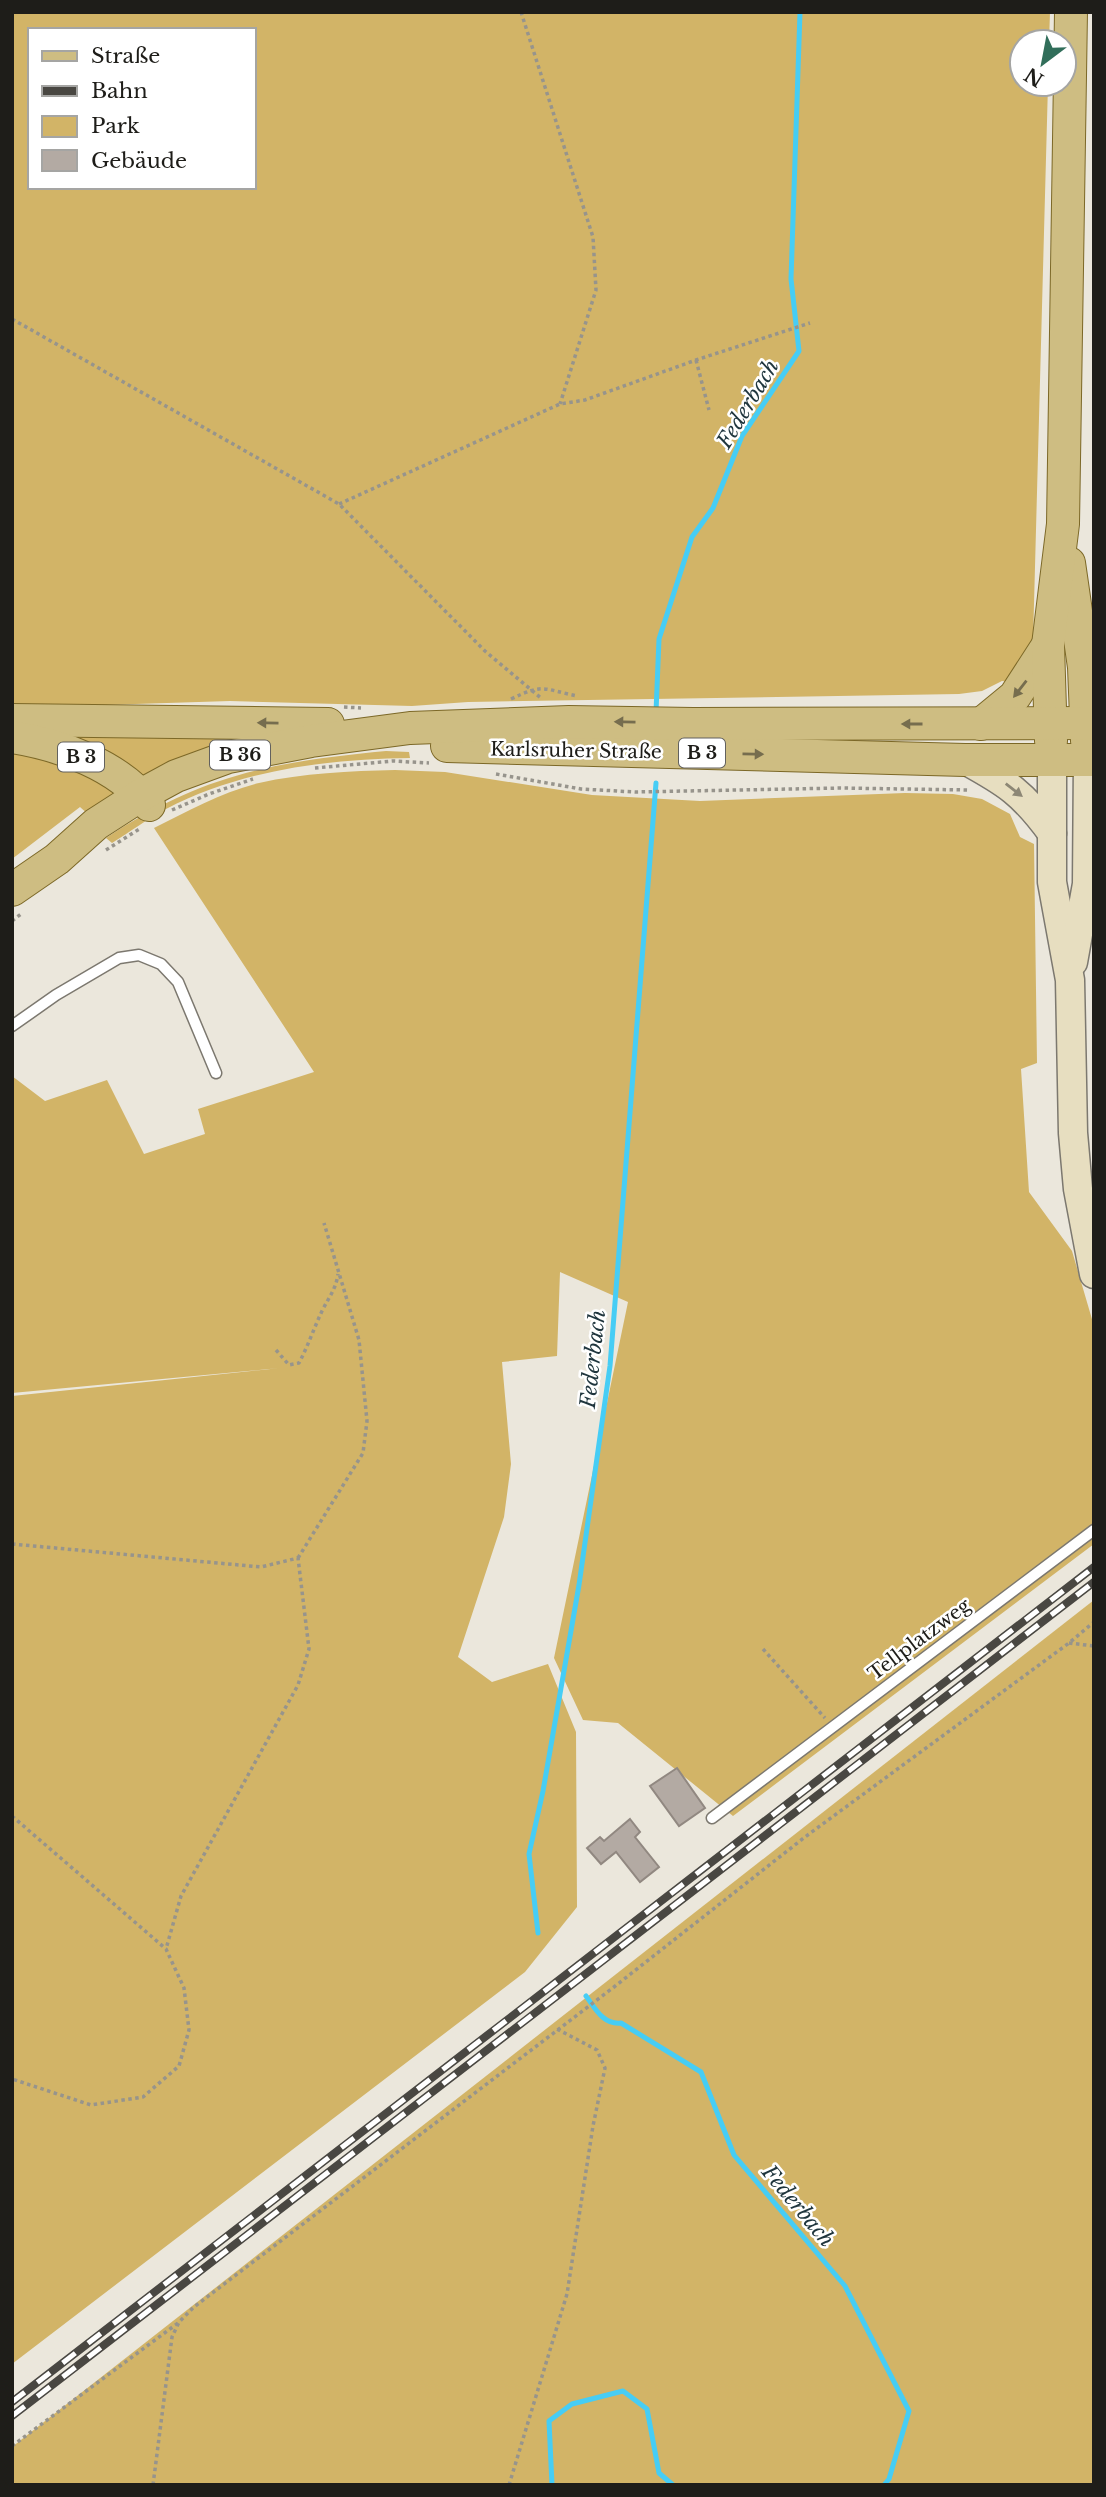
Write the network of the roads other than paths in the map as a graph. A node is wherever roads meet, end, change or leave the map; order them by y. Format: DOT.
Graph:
graph roads {
  1 [pos="1071,12"];
  2 [pos="1063,524"];
  3 [pos="1048,645"];
  4 [pos="1089,672"];
  5 [pos="12,720"];
  6 [pos="1051,723"];
  7 [pos="1090,723"];
  8 [pos="981,724"];
  9 [pos="410,728"];
  10 [pos="12,737"];
  11 [pos="965,760"];
  12 [pos="1052,760"];
  13 [pos="1091,760"];
  14 [pos="151,809"];
  15 [pos="1052,833"];
  16 [pos="12,890"];
  17 [pos="1070,980"];
  18 [pos="12,1026"];
  19 [pos="216,1073"];
  20 [pos="1094,1274"];
  21 [pos="1094,1530"];
  22 [pos="712,1818"];
  1 -- 2 [label="main road"];
  2 -- 3 [label="main road"];
  2 -- 4 [label="main road"];
  3 -- 6 [label="main road"];
  3 -- 8 [label="main road, one-way"];
  4 -- 7 [label="main road"];
  9 -- 5 [label="main road, B 3, one-way"];
  6 -- 7 [label="main road, B 3"];
  6 -- 8 [label="main road, B 3"];
  6 -- 12 [label="main road"];
  7 -- 13 [label="main road"];
  8 -- 9 [label="main road, B 3, one-way"];
  9 -- 14 [label="main road, B 36"];
  10 -- 14 [label="main road, B 3"];
  11 -- 12 [label="main road, Karlsruher Straße / B 3"];
  14 -- 11 [label="main road, Karlsruher Straße / B 3, one-way"];
  11 -- 15 [label="main road, one-way"];
  12 -- 13 [label="main road, Karlsruher Straße / B 3"];
  12 -- 15 [label="main road"];
  13 -- 17 [label="main road"];
  14 -- 16 [label="main road, B 36"];
  15 -- 17 [label="main road"];
  17 -- 20 [label="main road"];
  18 -- 19 [label="lane"];
  21 -- 22 [label="lane, Tellplatzweg"];
}
